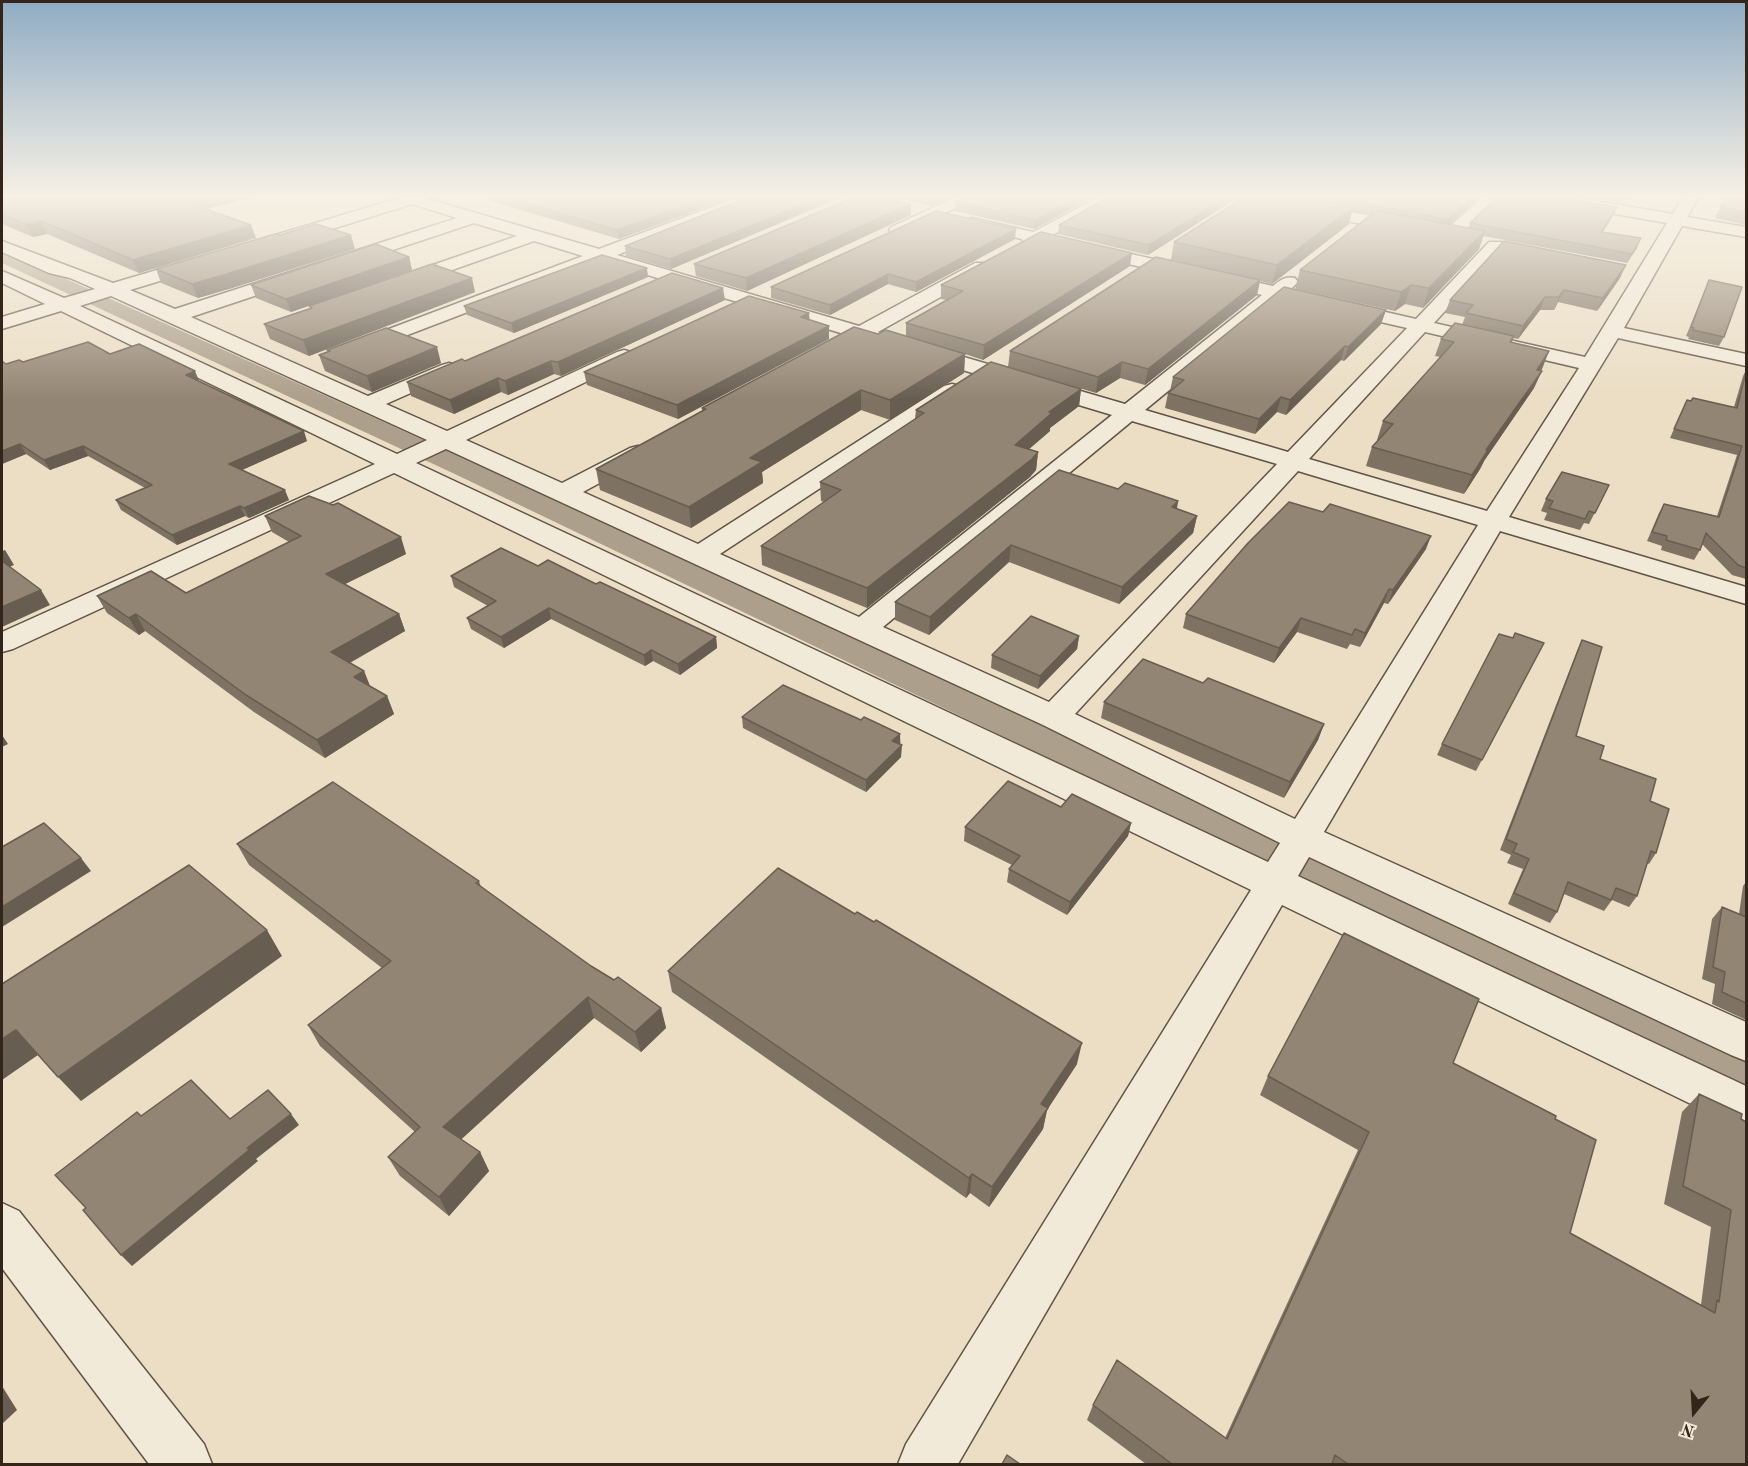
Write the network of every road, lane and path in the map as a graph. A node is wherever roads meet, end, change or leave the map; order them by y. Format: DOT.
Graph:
graph roads {
  1 [pos="42,263"];
  2 [pos="201,263"];
  3 [pos="334,263"];
  4 [pos="455,263"];
  5 [pos="574,263"];
  6 [pos="630,263"];
  7 [pos="988,263"];
  8 [pos="1151,263"];
  9 [pos="1153,263"];
  10 [pos="1484,263"];
  11 [pos="1642,263"];
  12 [pos="693,267"];
  13 [pos="1304,270"];
  14 [pos="2,276"];
  15 [pos="672,276"];
  16 [pos="1122,282"];
  17 [pos="777,285"];
  18 [pos="388,287"];
  19 [pos="639,290"];
  20 [pos="107,292"];
  21 [pos="1276,292"];
  22 [pos="746,299"];
  23 [pos="68,303"];
  24 [pos="724,309"];
  25 [pos="174,316"];
  26 [pos="2,324"];
  27 [pos="1420,325"];
  28 [pos="1612,331"];
  29 [pos="861,333"];
  30 [pos="638,350"];
  31 [pos="830,350"];
  32 [pos="338,354"];
  33 [pos="1004,357"];
  34 [pos="1746,360"];
  35 [pos="464,363"];
  36 [pos="1589,364"];
  37 [pos="985,369"];
  38 [pos="365,405"];
  39 [pos="1129,412"];
  40 [pos="439,443"];
  41 [pos="654,444"];
  42 [pos="402,460"];
  43 [pos="1294,460"];
  44 [pos="561,494"];
  45 [pos="1494,520"];
  46 [pos="699,556"];
  47 [pos="1746,596"];
  48 [pos="860,631"];
  49 [pos="2,643"];
  50 [pos="1054,717"];
  51 [pos="1290,860"];
  52 [pos="1746,1042"];
  53 [pos="1746,1108"];
  54 [pos="2,1228"];
  55 [pos="184,1464"];
  56 [pos="926,1464"];
  1 -- 20 [label="street"];
  2 -- 20 [label="street"];
  3 -- 25 [label="street"];
  4 -- 18 [label="street"];
  5 -- 32 [label="street"];
  6 -- 15 [label="street"];
  7 -- 29 [label="street"];
  8 -- 16 [label="street"];
  9 -- 21 [label="street"];
  10 -- 27 [label="street"];
  11 -- 28 [label="street"];
  12 -- 15 [label="street"];
  13 -- 21 [label="street"];
  14 -- 23 [label="street"];
  15 -- 19 [label="street"];
  15 -- 22 [label="street"];
  17 -- 22 [label="street"];
  20 -- 23 [label="street"];
  20 -- 25 [label="street"];
  21 -- 27 [label="street"];
  21 -- 39 [label="street"];
  22 -- 24 [label="street"];
  22 -- 29 [label="street"];
  23 -- 26 [label="street"];
  23 -- 42 [label="street"];
  25 -- 38 [label="street"];
  27 -- 36 [label="street"];
  27 -- 43 [label="street"];
  28 -- 34 [label="street"];
  28 -- 36 [label="street"];
  29 -- 31 [label="street"];
  29 -- 37 [label="street"];
  30 -- 40 [label="street"];
  33 -- 37 [label="street"];
  35 -- 38 [label="street"];
  36 -- 45 [label="street"];
  37 -- 39 [label="street"];
  37 -- 46 [label="street"];
  38 -- 40 [label="street"];
  39 -- 43 [label="street"];
  39 -- 48 [label="street"];
  40 -- 42 [label="street"];
  40 -- 44 [label="street"];
  41 -- 44 [label="street"];
  42 -- 49 [label="street"];
  42 -- 51 [label="street"];
  43 -- 45 [label="street"];
  43 -- 50 [label="street"];
  44 -- 46 [label="street"];
  45 -- 47 [label="street"];
  45 -- 51 [label="street"];
  46 -- 48 [label="street"];
  48 -- 50 [label="street"];
  50 -- 51 [label="street"];
  51 -- 52 [label="street"];
  51 -- 53 [label="street"];
  51 -- 56 [label="street"];
  54 -- 55 [label="street"];
}
